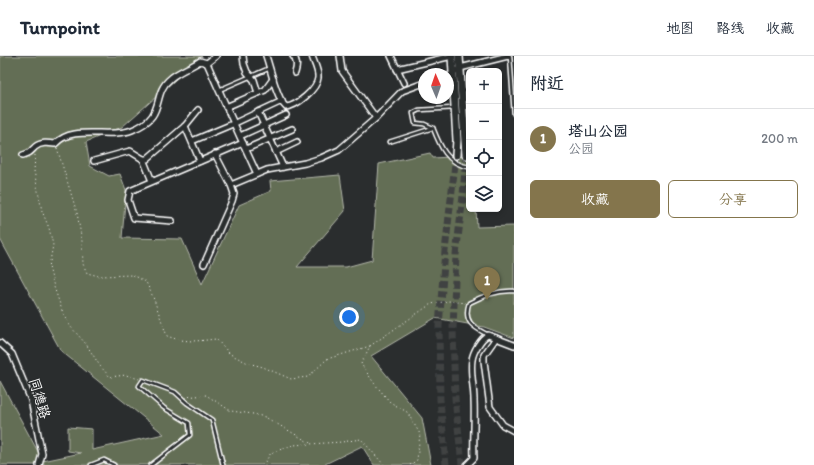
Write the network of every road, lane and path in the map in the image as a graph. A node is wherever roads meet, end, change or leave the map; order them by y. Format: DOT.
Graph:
graph roads {
  1 [pos="216,56"];
  2 [pos="243,56"];
  3 [pos="266,56"];
  4 [pos="293,56"];
  5 [pos="312,56"];
  6 [pos="340,56"];
  7 [pos="393,56"];
  8 [pos="452,56"];
  9 [pos="459,56"];
  10 [pos="509,56"];
  11 [pos="207,63"];
  12 [pos="270,68"];
  13 [pos="451,68"];
  14 [pos="460,68"];
  15 [pos="397,69"];
  16 [pos="454,72"];
  17 [pos="294,73"];
  18 [pos="251,76"];
  19 [pos="274,80"];
  20 [pos="404,83"];
  21 [pos="418,85"];
  22 [pos="219,91"];
  23 [pos="258,93"];
  24 [pos="282,101"];
  25 [pos="454,101"];
  26 [pos="226,107"];
  27 [pos="455,108"];
  28 [pos="198,110"];
  29 [pos="258,112"];
  30 [pos="514,114"];
  31 [pos="286,115"];
  32 [pos="376,118"];
  33 [pos="234,124"];
  34 [pos="264,125"];
  35 [pos="185,126"];
  36 [pos="433,128"];
  37 [pos="292,129"];
  38 [pos="240,136"];
  39 [pos="270,138"];
  40 [pos="192,141"];
  41 [pos="297,142"];
  42 [pos="389,142"];
  43 [pos="243,143"];
  44 [pos="55,144"];
  45 [pos="35,147"];
  46 [pos="246,149"];
  47 [pos="276,152"];
  48 [pos="215,154"];
  49 [pos="466,154"];
  50 [pos="24,155"];
  51 [pos="456,155"];
  52 [pos="143,159"];
  53 [pos="94,160"];
  54 [pos="200,161"];
  55 [pos="466,166"];
  56 [pos="283,167"];
  57 [pos="257,174"];
  58 [pos="152,181"];
  59 [pos="230,185"];
  60 [pos="172,220"];
  61 [pos="204,264"];
  62 [pos="514,291"];
  63 [pos="469,303"];
  64 [pos="488,335"];
  65 [pos="496,338"];
  66 [pos="0,343"];
  67 [pos="514,345"];
  68 [pos="370,346"];
  69 [pos="143,380"];
  70 [pos="181,397"];
  71 [pos="514,431"];
  72 [pos="312,444"];
  73 [pos="39,465"];
  74 [pos="92,465"];
  75 [pos="114,465"];
  76 [pos="151,465"];
  77 [pos="223,465"];
  78 [pos="263,465"];
  79 [pos="384,465"];
  80 [pos="410,465"];
  81 [pos="467,465"];
  1 -- 11 [label="street"];
  2 -- 18 [label="street"];
  3 -- 12 [label="street"];
  4 -- 17 [label="street"];
  5 -- 24 [label="street"];
  6 -- 32 [label="street"];
  7 -- 15 [label="street"];
  8 -- 13 [label="main road"];
  8 -- 15 [label="street"];
  9 -- 14 [label="main road"];
  10 -- 14 [label="street"];
  10 -- 30 [label="lane"];
  11 -- 22 [label="street"];
  11 -- 44 [label="street"];
  12 -- 18 [label="lane"];
  12 -- 19 [label="street"];
  14 -- 16 [label="street"];
  14 -- 49 [label="main road"];
  15 -- 20 [label="street"];
  18 -- 22 [label="lane"];
  18 -- 23 [label="street"];
  19 -- 23 [label="street"];
  19 -- 24 [label="street"];
  21 -- 32 [label="street"];
  22 -- 26 [label="street"];
  23 -- 26 [label="street"];
  24 -- 29 [label="street"];
  25 -- 27 [label="main road"];
  26 -- 33 [label="street"];
  27 -- 36 [label="lane"];
  27 -- 51 [label="main road"];
  28 -- 35 [label="street"];
  29 -- 33 [label="street"];
  29 -- 34 [label="street"];
  31 -- 34 [label="street"];
  32 -- 56 [label="street"];
  33 -- 38 [label="street"];
  33 -- 40 [label="street"];
  34 -- 38 [label="street"];
  34 -- 39 [label="street"];
  35 -- 40 [label="street"];
  35 -- 52 [label="street"];
  36 -- 42 [label="lane"];
  36 -- 55 [label="lane"];
  37 -- 39 [label="street"];
  38 -- 43 [label="street"];
  39 -- 46 [label="street"];
  39 -- 47 [label="street"];
  40 -- 54 [label="street"];
  41 -- 47 [label="street"];
  43 -- 46 [label="street"];
  43 -- 48 [label="street"];
  44 -- 45 [label="street"];
  44 -- 68 [label="path"];
  45 -- 50 [label="street"];
  45 -- 69 [label="path"];
  46 -- 57 [label="street"];
  47 -- 56 [label="street"];
  48 -- 54 [label="street"];
  48 -- 59 [label="street"];
  52 -- 53 [label="street"];
  52 -- 58 [label="street"];
  54 -- 58 [label="street"];
  56 -- 57 [label="street"];
  57 -- 59 [label="street"];
  58 -- 60 [label="street"];
  59 -- 61 [label="street"];
  62 -- 63 [label="lane"];
  63 -- 64 [label="lane"];
  63 -- 68 [label="path"];
  64 -- 65 [label="street"];
  64 -- 81 [label="street"];
  65 -- 67 [label="street"];
  65 -- 71 [label="street"];
  66 -- 73 [label="street, 同德路"];
  68 -- 80 [label="path"];
  69 -- 70 [label="lane"];
  69 -- 76 [label="lane"];
  70 -- 72 [label="path"];
  70 -- 77 [label="lane"];
  72 -- 78 [label="path"];
  72 -- 79 [label="path"];
  74 -- 75 [label="lane"];
}
